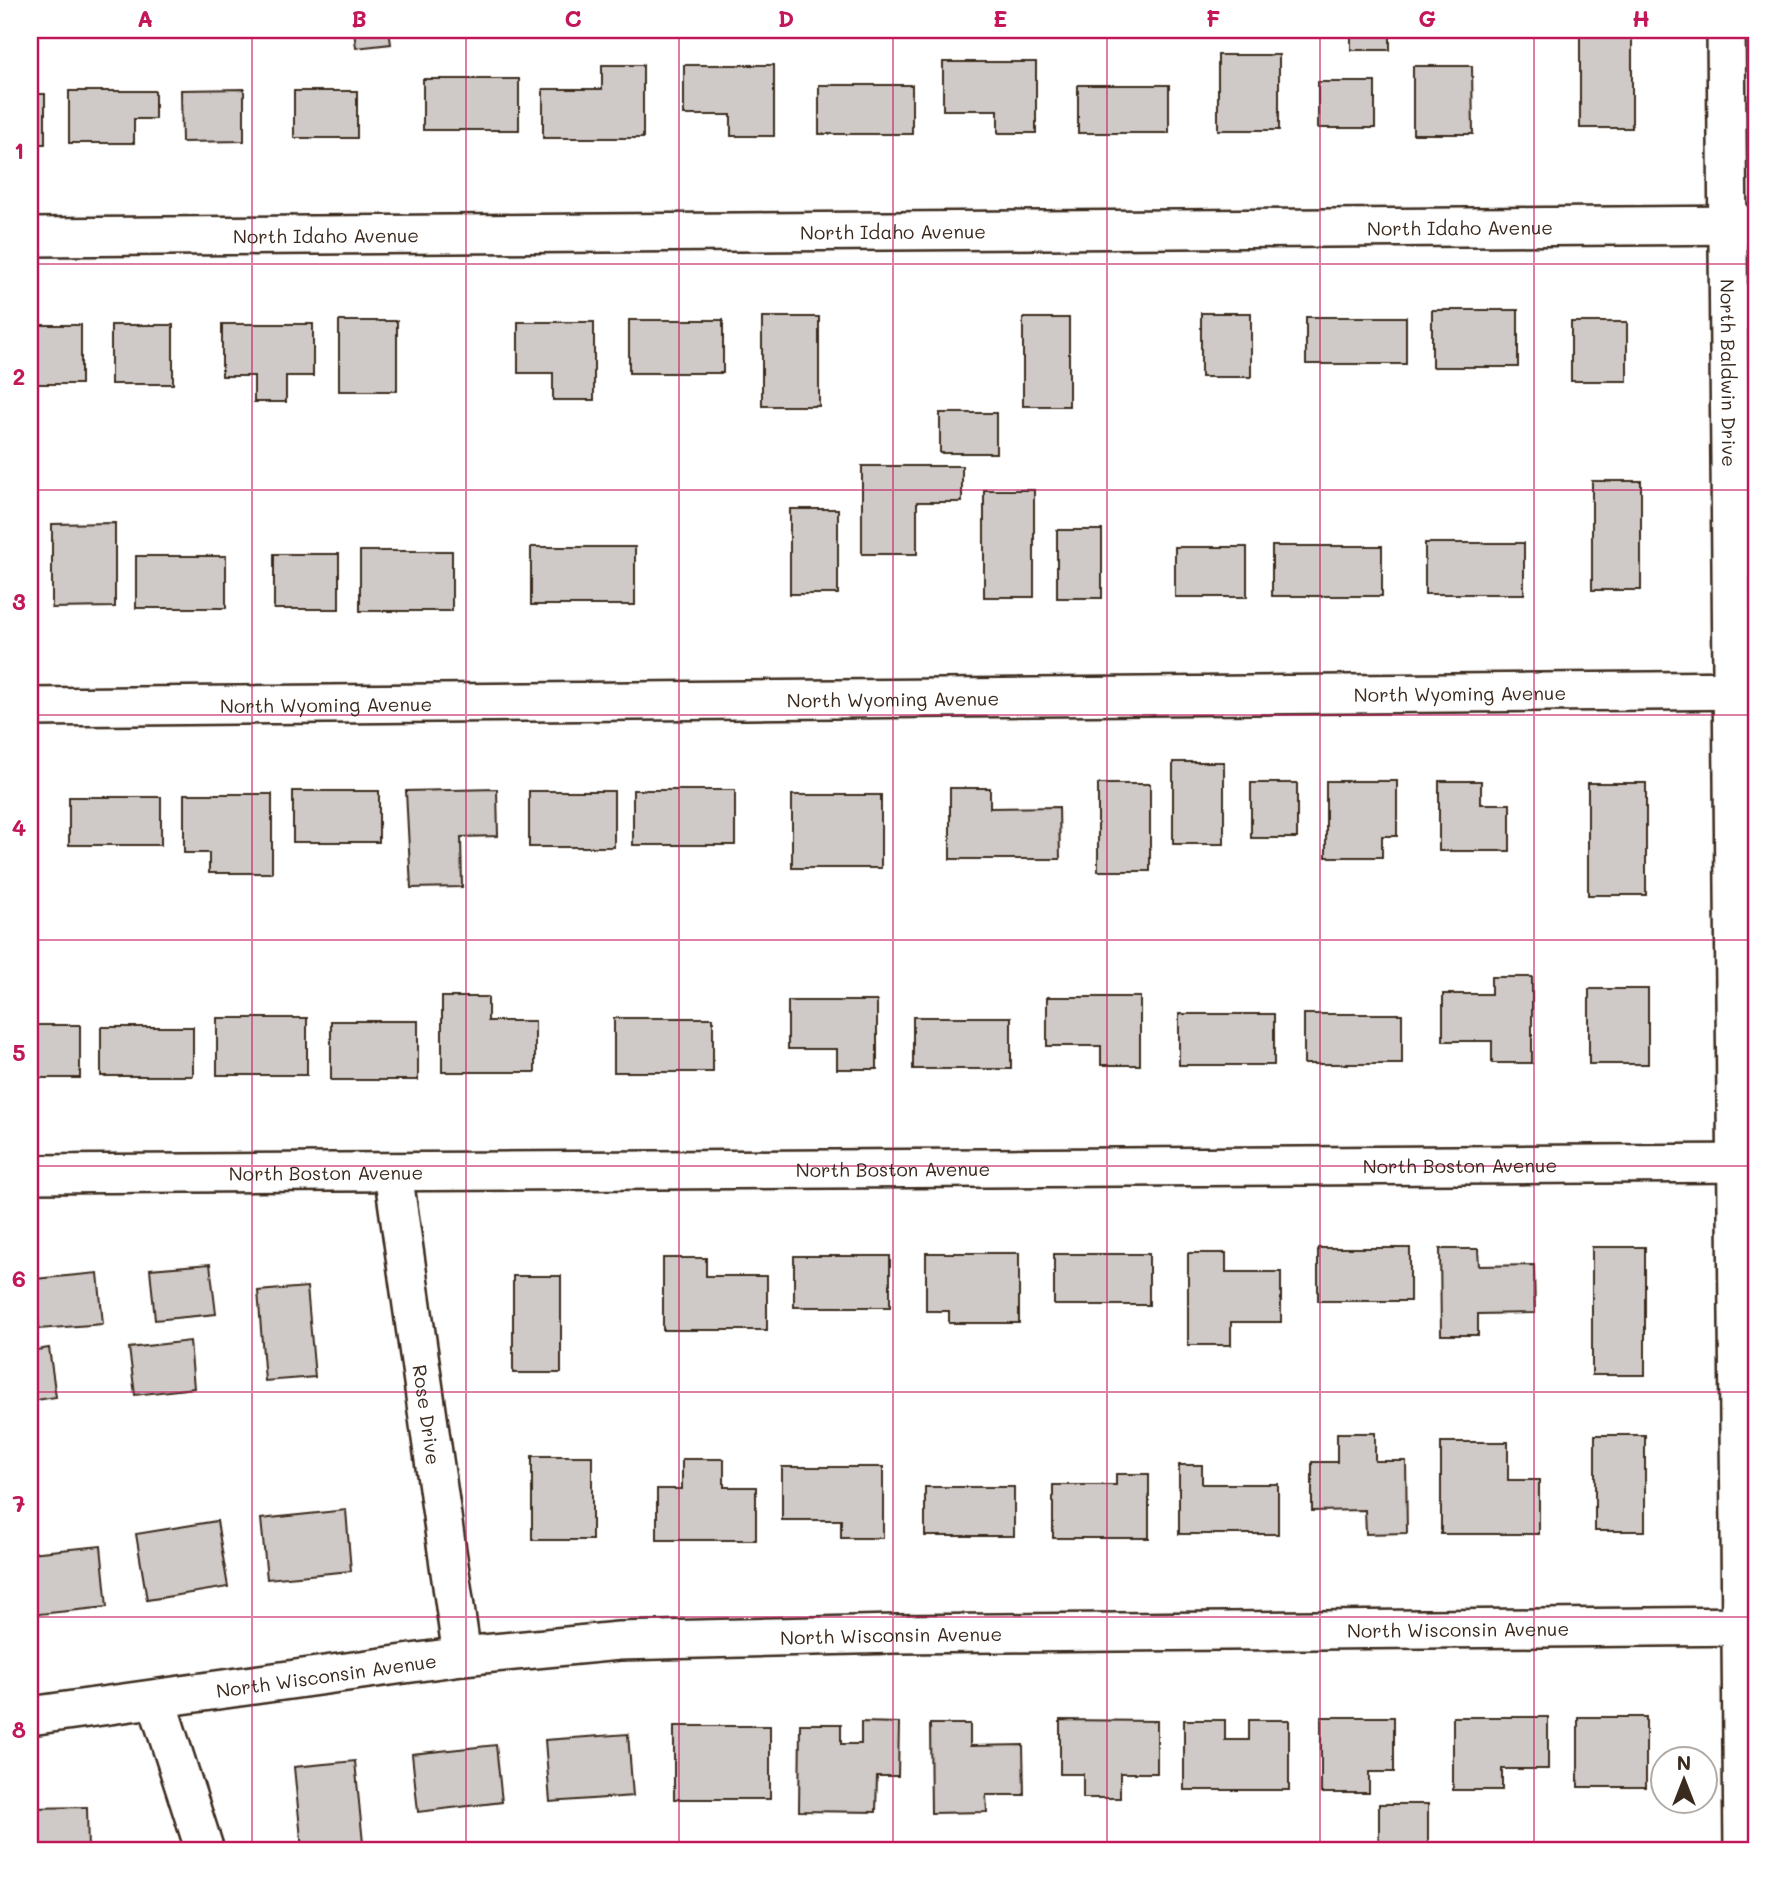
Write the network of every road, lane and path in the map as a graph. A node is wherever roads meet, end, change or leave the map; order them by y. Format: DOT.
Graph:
graph roads {
  1 [pos="1726,30"];
  2 [pos="1742,225"];
  3 [pos="30,237"];
  4 [pos="1744,690"];
  5 [pos="30,707"];
  6 [pos="1747,1163"];
  7 [pos="393,1172"];
  8 [pos="30,1174"];
  9 [pos="1749,1626"];
  10 [pos="463,1656"];
  11 [pos="156,1699"];
  12 [pos="30,1716"];
  13 [pos="205,1851"];
  14 [pos="1743,1851"];
  1 -- 2 [label="street, North Baldwin Drive"];
  2 -- 3 [label="street, North Idaho Avenue"];
  2 -- 4 [label="street, North Baldwin Drive"];
  4 -- 5 [label="street, North Wyoming Avenue"];
  4 -- 6 [label="street, North Baldwin Drive"];
  6 -- 7 [label="street, North Boston Avenue"];
  6 -- 9 [label="street, North Baldwin Drive"];
  7 -- 8 [label="street, North Boston Avenue"];
  7 -- 10 [label="street, Rose Drive"];
  9 -- 10 [label="street, North Wisconsin Avenue"];
  9 -- 14 [label="street, North Baldwin Drive"];
  10 -- 11 [label="street, North Wisconsin Avenue"];
  11 -- 12 [label="street, North Wisconsin Avenue"];
  11 -- 13 [label="street"];
}
